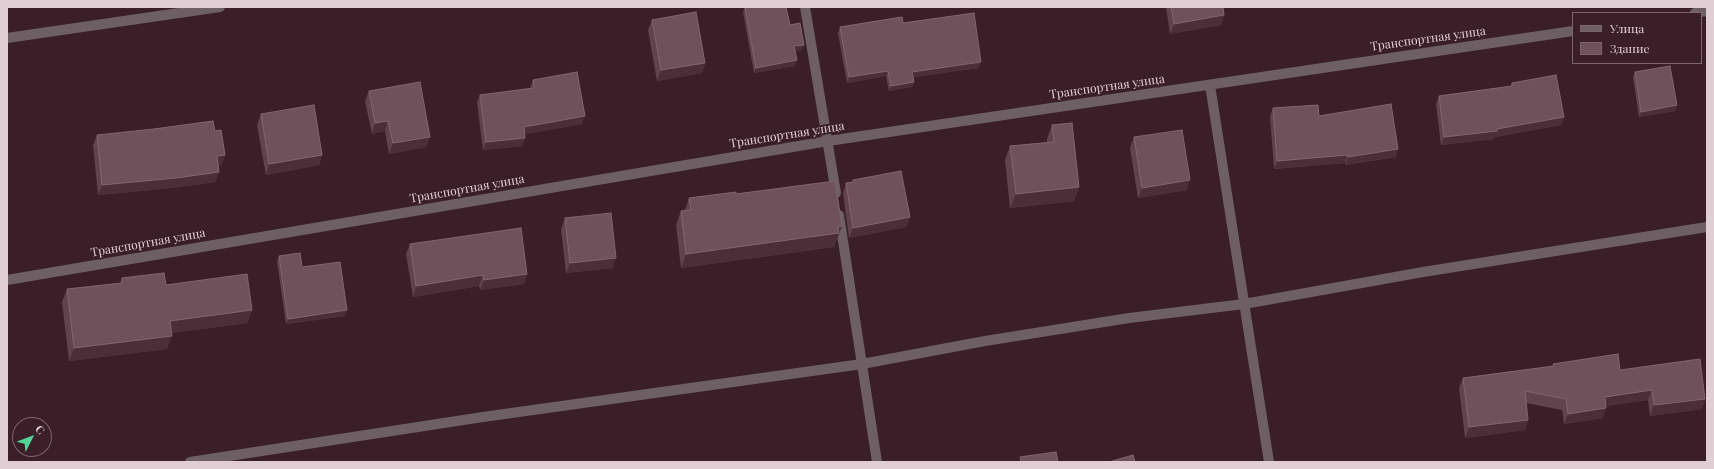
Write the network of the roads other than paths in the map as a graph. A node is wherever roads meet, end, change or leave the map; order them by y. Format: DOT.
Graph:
graph roads {
  1 [pos="220,7"];
  2 [pos="805,7"];
  3 [pos="1572,31"];
  4 [pos="7,38"];
  5 [pos="1210,85"];
  6 [pos="828,141"];
  7 [pos="1707,228"];
  8 [pos="7,280"];
  9 [pos="1244,304"];
  10 [pos="862,364"];
  11 [pos="190,462"];
  12 [pos="877,462"];
  13 [pos="1269,462"];
  1 -- 4 [label="street"];
  2 -- 6 [label="street"];
  3 -- 5 [label="street, Транспортная улица"];
  5 -- 6 [label="street, Транспортная улица"];
  5 -- 9 [label="street"];
  6 -- 8 [label="street, Транспортная улица"];
  6 -- 10 [label="street"];
  7 -- 9 [label="street"];
  9 -- 10 [label="street"];
  9 -- 13 [label="street"];
  10 -- 11 [label="street"];
  10 -- 12 [label="street"];
}
